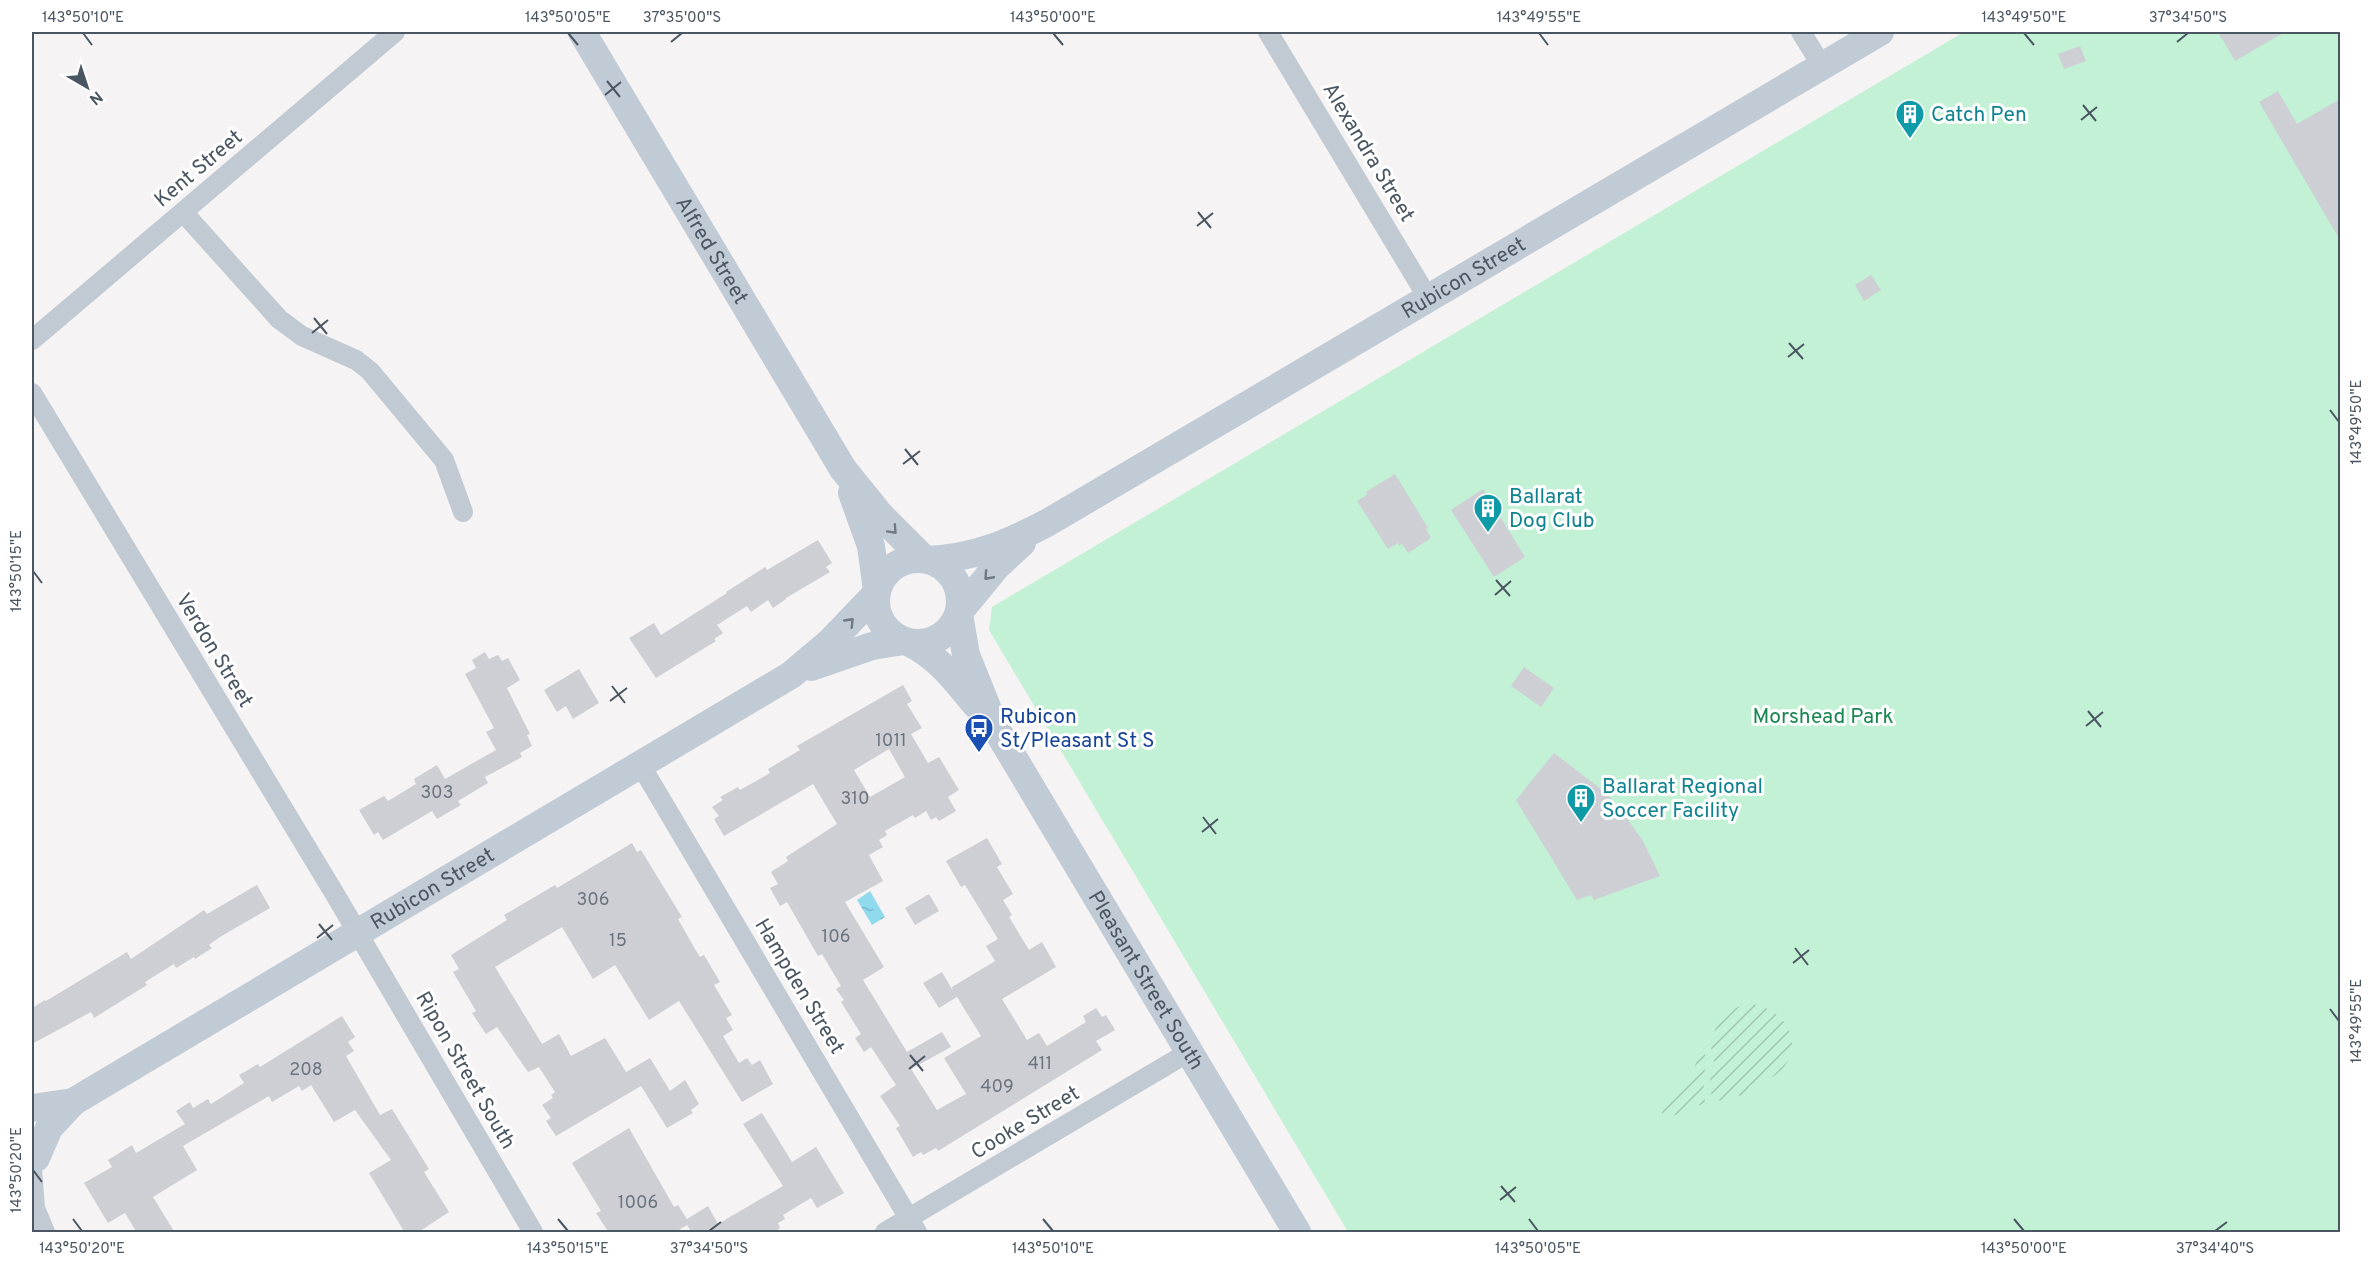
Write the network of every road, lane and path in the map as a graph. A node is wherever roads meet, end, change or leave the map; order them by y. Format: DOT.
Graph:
graph roads {
  1 [pos="395,32"];
  2 [pos="582,32"];
  3 [pos="1268,32"];
  4 [pos="1801,32"];
  5 [pos="1880,32"];
  6 [pos="1822,66"];
  7 [pos="183,212"];
  8 [pos="1428,298"];
  9 [pos="32,340"];
  10 [pos="32,393"];
  11 [pos="843,469"];
  12 [pos="462,512"];
  13 [pos="1047,523"];
  14 [pos="926,560"];
  15 [pos="877,592"];
  16 [pos="959,613"];
  17 [pos="906,642"];
  18 [pos="790,675"];
  19 [pos="995,727"];
  20 [pos="640,764"];
  21 [pos="357,932"];
  22 [pos="1189,1052"];
  23 [pos="73,1102"];
  24 [pos="32,1108"];
  25 [pos="32,1125"];
  26 [pos="33,1165"];
  27 [pos="32,1219"];
  28 [pos="913,1225"];
  29 [pos="44,1233"];
  30 [pos="533,1233"];
  31 [pos="885,1233"];
  32 [pos="1297,1233"];
  1 -- 7 [label="street, Kent Street"];
  2 -- 11 [label="street, Alfred Street"];
  3 -- 8 [label="street, Alexandra Street"];
  4 -- 6 [label="street"];
  5 -- 6 [label="street, Rubicon Street"];
  6 -- 8 [label="street, Rubicon Street"];
  7 -- 9 [label="street, Kent Street"];
  7 -- 12 [label="street"];
  8 -- 13 [label="street, Rubicon Street"];
  10 -- 21 [label="street, Verdon Street"];
  11 -- 14 [label="street, Alfred Street, one-way"];
  11 -- 15 [label="street, Alfred Street"];
  13 -- 14 [label="street, Rubicon Street"];
  13 -- 16 [label="street, Rubicon Street, one-way"];
  14 -- 15 [label="street"];
  14 -- 16 [label="street"];
  15 -- 17 [label="street"];
  18 -- 15 [label="street, Rubicon Street, one-way"];
  16 -- 17 [label="street"];
  16 -- 19 [label="street, Pleasant Street South"];
  17 -- 18 [label="street, Rubicon Street"];
  17 -- 19 [label="street, Pleasant Street South"];
  18 -- 20 [label="street, Rubicon Street"];
  19 -- 22 [label="street, Pleasant Street South"];
  20 -- 21 [label="street, Rubicon Street"];
  20 -- 28 [label="street, Hampden Street"];
  21 -- 23 [label="street, Rubicon Street"];
  21 -- 30 [label="street, Ripon Street South"];
  22 -- 28 [label="street, Cooke Street"];
  22 -- 32 [label="street, Pleasant Street South"];
  23 -- 24 [label="street, Rubicon Street"];
  23 -- 26 [label="street, Rubicon Street"];
  25 -- 26 [label="street"];
  26 -- 29 [label="street"];
  27 -- 29 [label="street"];
  28 -- 31 [label="street, Cooke Street"];
}
